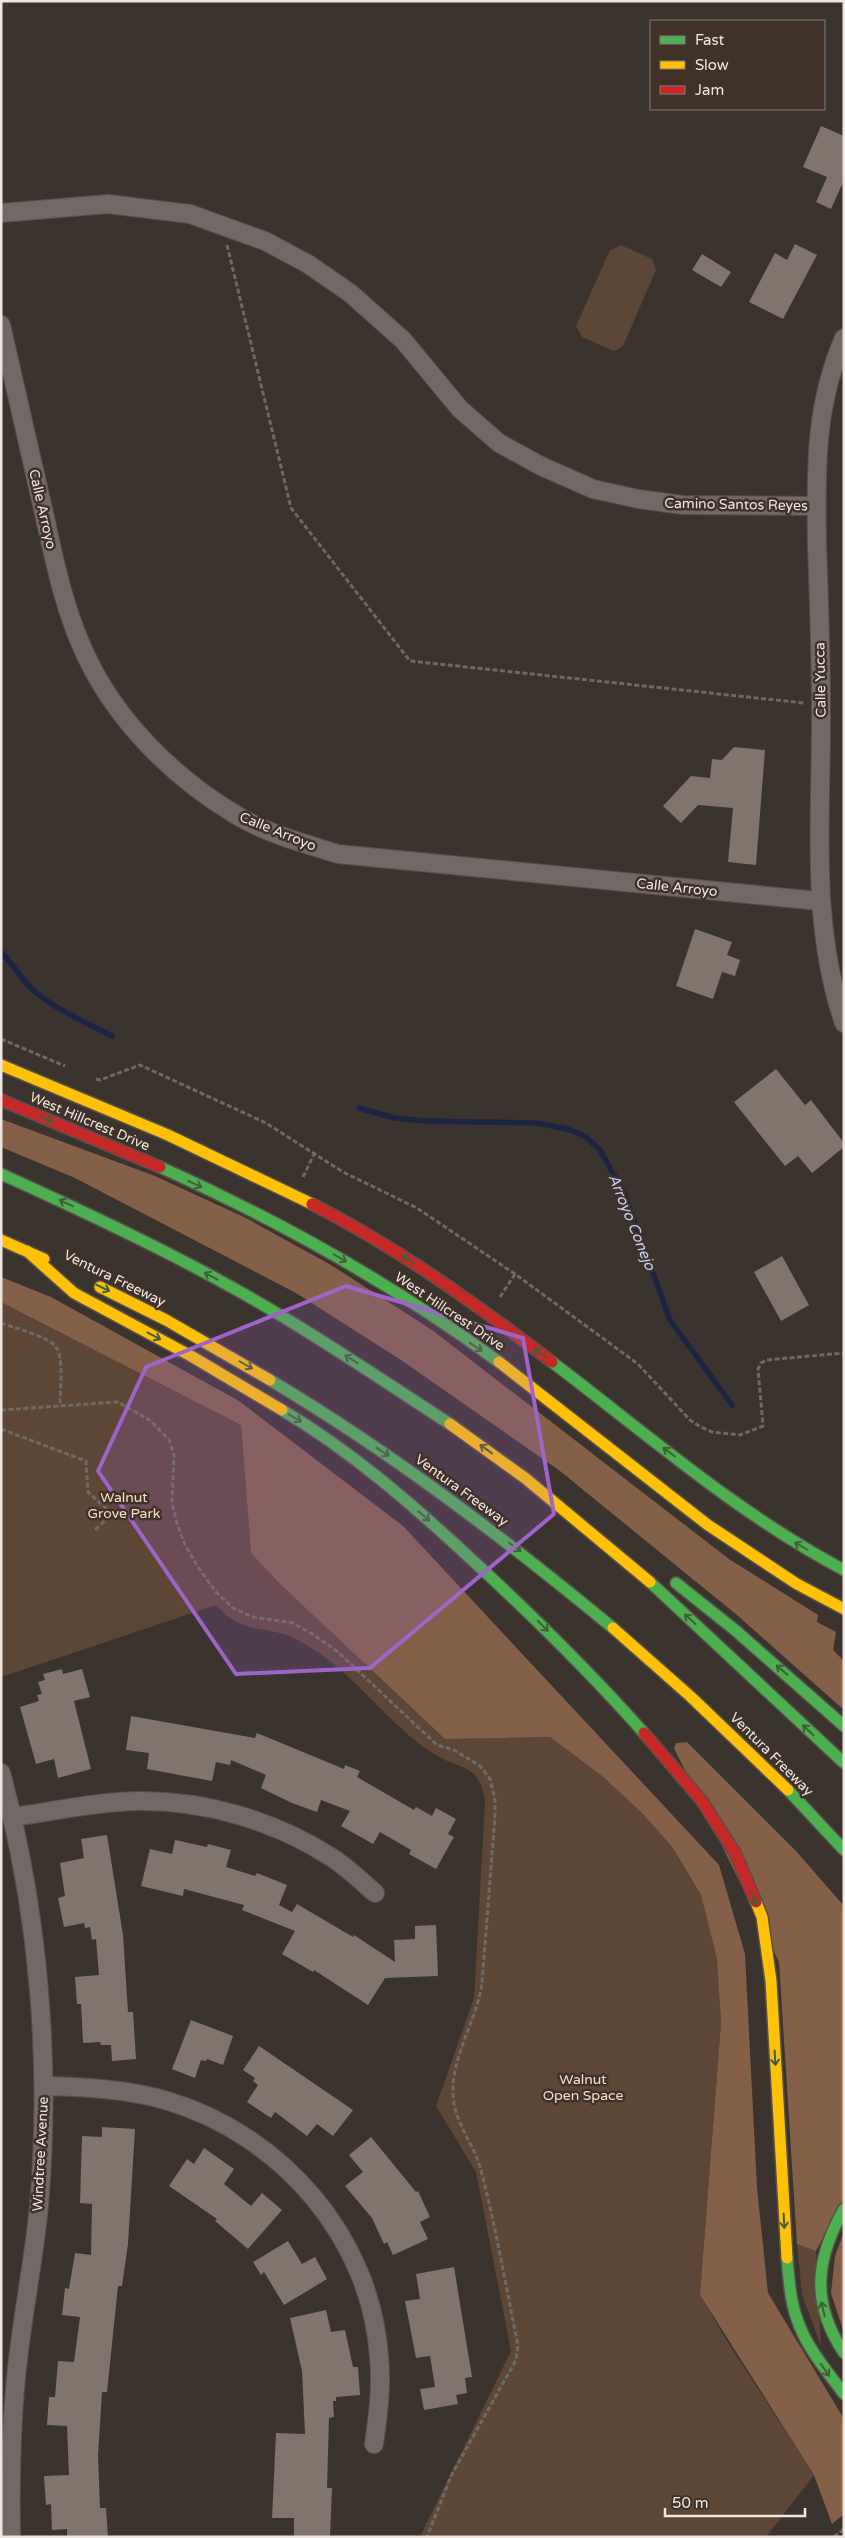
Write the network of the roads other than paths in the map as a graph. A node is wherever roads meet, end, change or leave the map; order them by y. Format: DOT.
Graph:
graph roads {
  1 [pos="1,213"];
  2 [pos="1,325"];
  3 [pos="844,338"];
  4 [pos="816,506"];
  5 [pos="820,901"];
  6 [pos="844,1023"];
  7 [pos="1,1065"];
  8 [pos="1,1100"];
  9 [pos="1,1174"];
  10 [pos="1,1240"];
  11 [pos="27,1251"];
  12 [pos="62,1268"];
  13 [pos="89,1281"];
  14 [pos="525,1478"];
  15 [pos="622,1544"];
  16 [pos="844,1570"];
  17 [pos="669,1578"];
  18 [pos="844,1609"];
  19 [pos="844,1726"];
  20 [pos="844,1763"];
  21 [pos="1,1773"];
  22 [pos="13,1817"];
  23 [pos="844,1850"];
  24 [pos="375,1893"];
  25 [pos="44,2086"];
  26 [pos="844,2209"];
  27 [pos="844,2353"];
  28 [pos="844,2394"];
  29 [pos="374,2444"];
  30 [pos="10,2537"];
  1 -- 4 [label="street, Camino Santos Reyes"];
  2 -- 5 [label="street, Calle Arroyo"];
  3 -- 4 [label="street, Calle Yucca"];
  4 -- 5 [label="street, Calle Yucca"];
  5 -- 6 [label="street, Calle Yucca"];
  16 -- 7 [label="main road, West Hillcrest Drive, one-way"];
  8 -- 18 [label="main road, West Hillcrest Drive, one-way"];
  14 -- 9 [label="main road, one-way"];
  10 -- 11 [label="main road, Ventura Freeway"];
  11 -- 12 [label="main road, Ventura Freeway"];
  11 -- 28 [label="main road, one-way"];
  13 -- 23 [label="main road, Ventura Freeway, one-way"];
  14 -- 15 [label="main road"];
  20 -- 14 [label="main road, one-way"];
  19 -- 17 [label="main road, one-way"];
  21 -- 22 [label="street, Windtree Avenue"];
  22 -- 24 [label="street"];
  22 -- 25 [label="street, Windtree Avenue"];
  25 -- 29 [label="street"];
  25 -- 30 [label="street, Windtree Avenue"];
  27 -- 26 [label="main road, one-way"];
}
